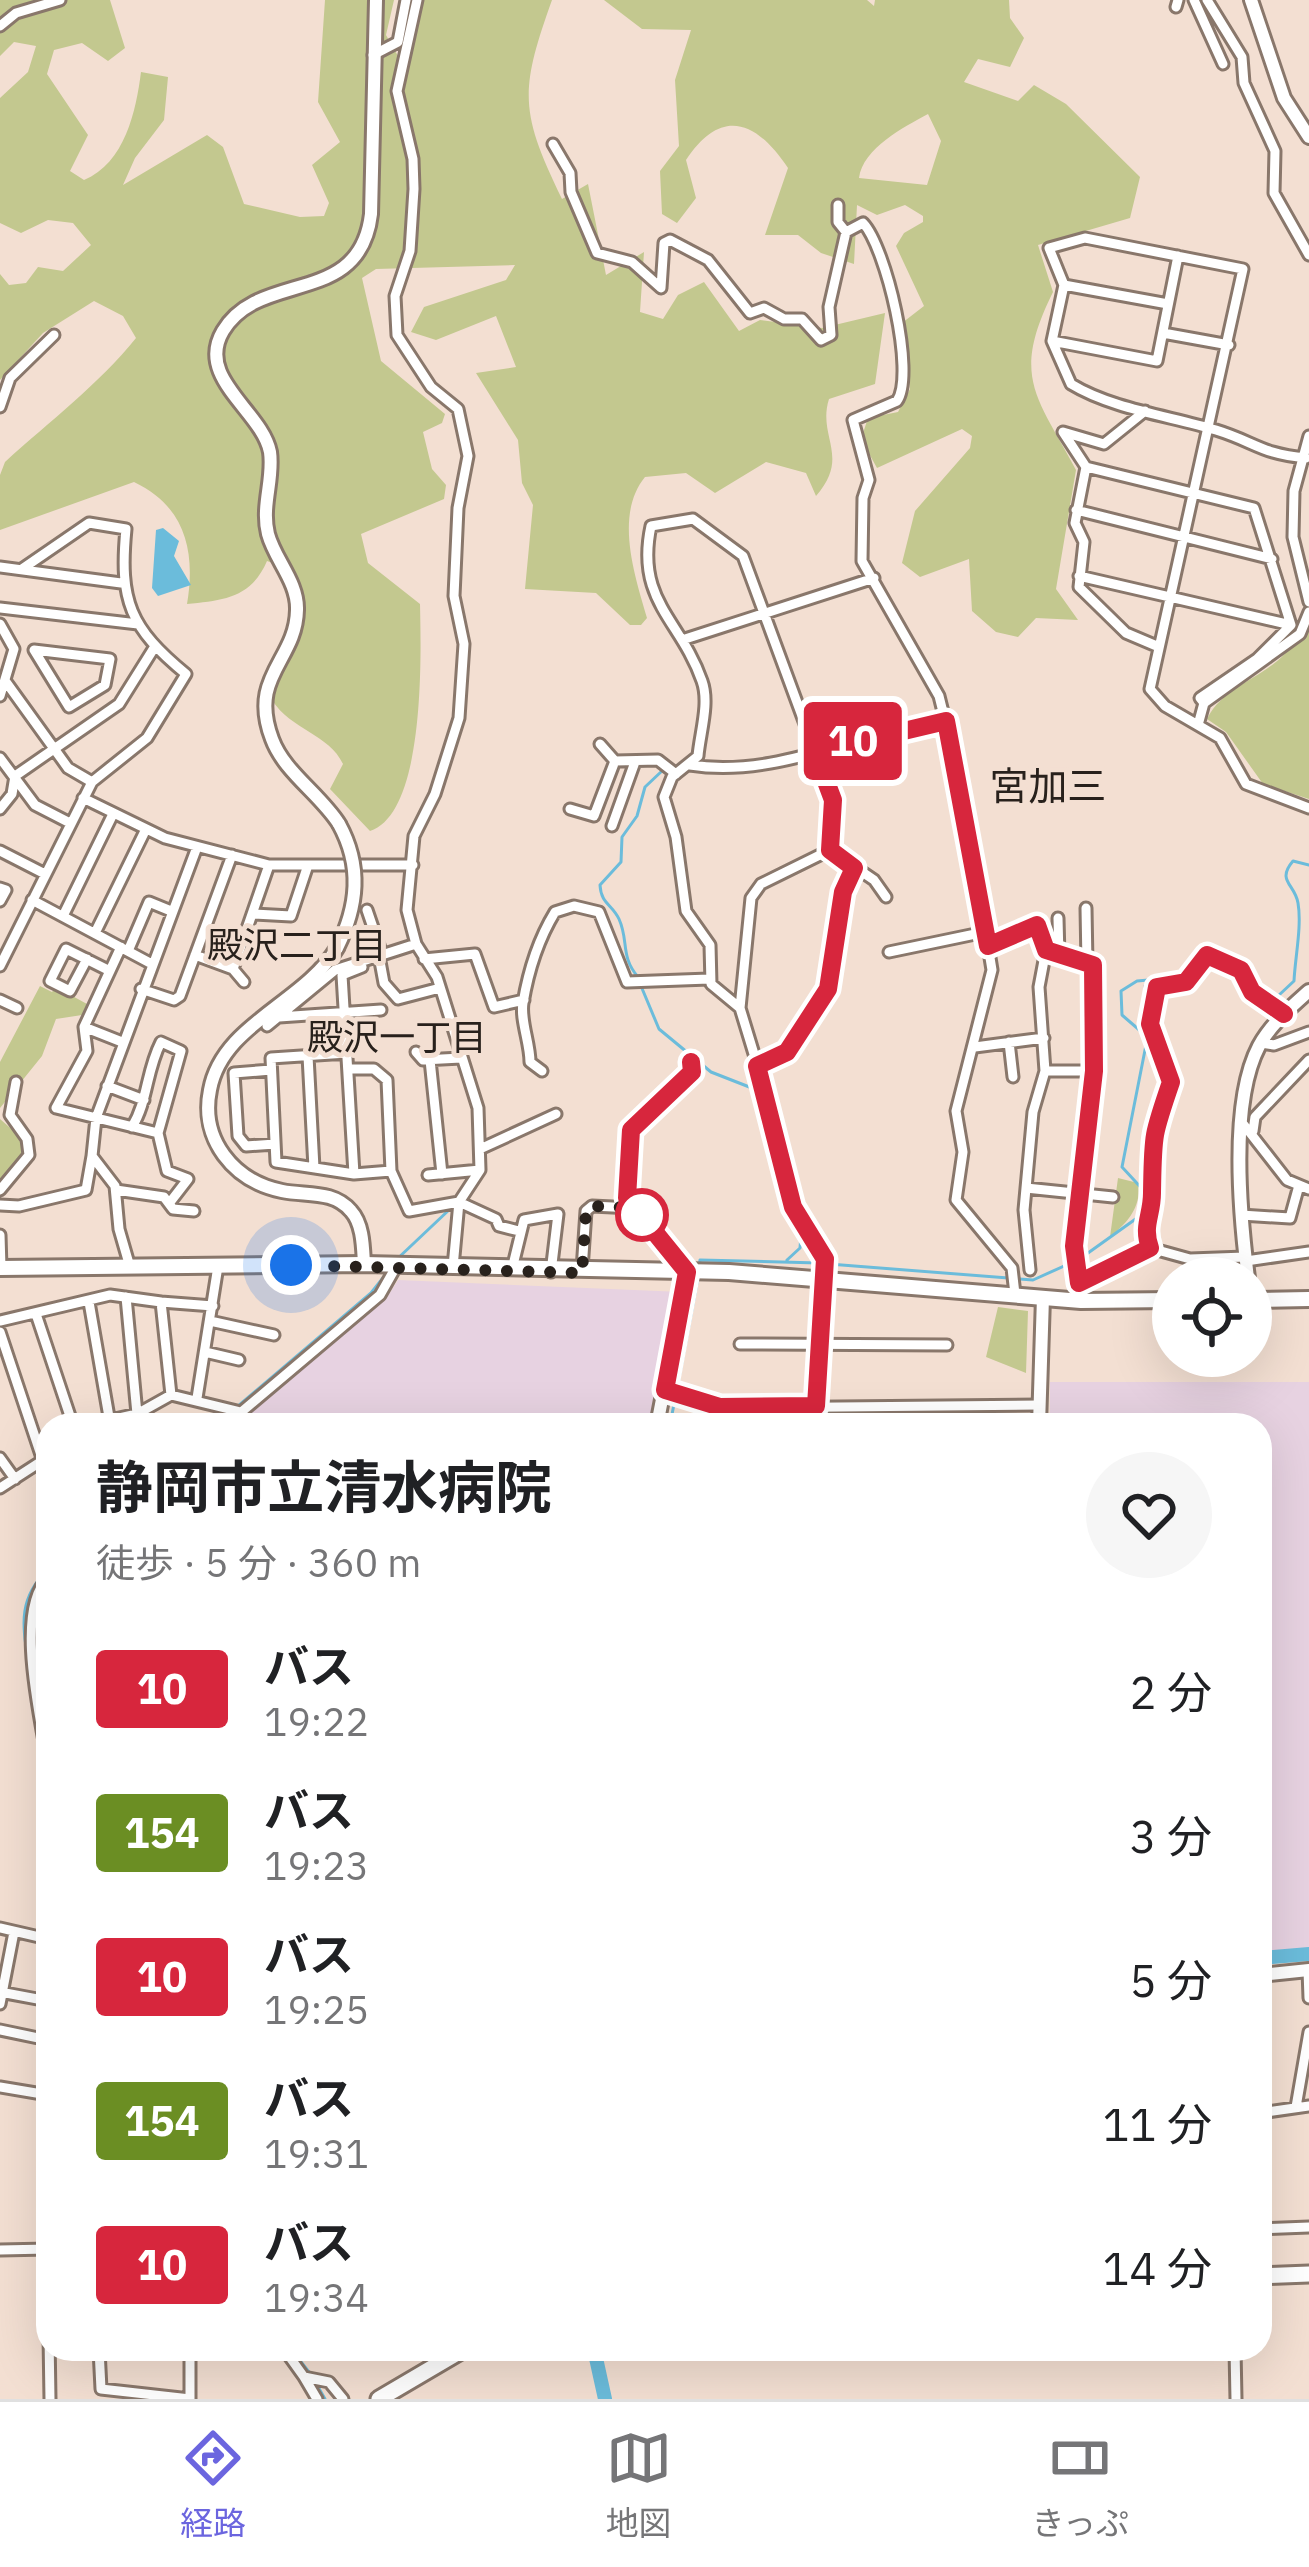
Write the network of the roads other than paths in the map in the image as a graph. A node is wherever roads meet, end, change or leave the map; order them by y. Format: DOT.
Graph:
graph roads {
  1 [pos="61,0"];
  2 [pos="376,0"];
  3 [pos="406,0"];
  4 [pos="417,0"];
  5 [pos="1194,0"];
  6 [pos="1207,0"];
  7 [pos="1251,0"];
  8 [pos="0,26"];
  9 [pos="373,55"];
  10 [pos="1223,64"];
  11 [pos="1309,137"];
  12 [pos="553,144"];
  13 [pos="838,205"];
  14 [pos="846,232"];
  15 [pos="1309,255"];
  16 [pos="1178,256"];
  17 [pos="1064,285"];
  18 [pos="1168,304"];
  19 [pos="1163,333"];
  20 [pos="54,334"];
  21 [pos="1052,341"];
  22 [pos="1229,345"];
  23 [pos="0,407"];
  24 [pos="1145,411"];
  25 [pos="1211,429"];
  26 [pos="1309,436"];
  27 [pos="1306,458"];
  28 [pos="1086,467"];
  29 [pos="1195,492"];
  30 [pos="1076,510"];
  31 [pos="1185,536"];
  32 [pos="1272,559"];
  33 [pos="0,567"];
  34 [pos="22,569"];
  35 [pos="1079,576"];
  36 [pos="874,578"];
  37 [pos="121,583"];
  38 [pos="1170,597"];
  39 [pos="1309,602"];
  40 [pos="0,608"];
  41 [pos="763,610"];
  42 [pos="1309,612"];
  43 [pos="0,624"];
  44 [pos="139,624"];
  45 [pos="1291,625"];
  46 [pos="682,640"];
  47 [pos="154,647"];
  48 [pos="1159,647"];
  49 [pos="14,649"];
  50 [pos="34,650"];
  51 [pos="7,682"];
  52 [pos="0,696"];
  53 [pos="1202,701"];
  54 [pos="946,721"];
  55 [pos="1192,722"];
  56 [pos="600,744"];
  57 [pos="56,748"];
  58 [pos="815,752"];
  59 [pos="0,758"];
  60 [pos="615,761"];
  61 [pos="635,762"];
  62 [pos="690,765"];
  63 [pos="676,774"];
  64 [pos="14,776"];
  65 [pos="92,782"];
  66 [pos="83,798"];
  67 [pos="570,808"];
  68 [pos="1309,808"];
  69 [pos="0,809"];
  70 [pos="113,814"];
  71 [pos="70,824"];
  72 [pos="612,826"];
  73 [pos="146,829"];
  74 [pos="197,848"];
  75 [pos="830,850"];
  76 [pos="0,851"];
  77 [pos="232,855"];
  78 [pos="269,865"];
  79 [pos="308,865"];
  80 [pos="412,865"];
  81 [pos="854,868"];
  82 [pos="45,874"];
  83 [pos="0,888"];
  84 [pos="886,897"];
  85 [pos="32,900"];
  86 [pos="0,901"];
  87 [pos="1086,908"];
  88 [pos="367,910"];
  89 [pos="171,911"];
  90 [pos="252,914"];
  91 [pos="62,916"];
  92 [pos="1058,918"];
  93 [pos="985,932"];
  94 [pos="95,933"];
  95 [pos="416,944"];
  96 [pos="988,946"];
  97 [pos="124,949"];
  98 [pos="1046,950"];
  99 [pos="889,952"];
  100 [pos="380,955"];
  101 [pos="195,956"];
  102 [pos="1059,957"];
  103 [pos="87,959"];
  104 [pos="424,959"];
  105 [pos="150,963"];
  106 [pos="361,963"];
  107 [pos="1087,964"];
  108 [pos="0,966"];
  109 [pos="233,969"];
  110 [pos="110,971"];
  111 [pos="710,979"];
  112 [pos="244,982"];
  113 [pos="141,988"];
  114 [pos="440,988"];
  115 [pos="1309,991"];
  116 [pos="0,1000"];
  117 [pos="524,1000"];
  118 [pos="17,1008"];
  119 [pos="740,1008"];
  120 [pos="381,1010"];
  121 [pos="345,1012"];
  122 [pos="1284,1014"];
  123 [pos="279,1017"];
  124 [pos="267,1026"];
  125 [pos="84,1027"];
  126 [pos="1306,1033"];
  127 [pos="1044,1038"];
  128 [pos="122,1042"];
  129 [pos="1009,1042"];
  130 [pos="1261,1042"];
  131 [pos="975,1047"];
  132 [pos="1309,1047"];
  133 [pos="416,1052"];
  134 [pos="347,1053"];
  135 [pos="308,1056"];
  136 [pos="461,1058"];
  137 [pos="430,1060"];
  138 [pos="1309,1060"];
  139 [pos="691,1062"];
  140 [pos="757,1066"];
  141 [pos="348,1069"];
  142 [pos="271,1070"];
  143 [pos="1046,1070"];
  144 [pos="1094,1071"];
  145 [pos="542,1072"];
  146 [pos="1013,1077"];
  147 [pos="16,1082"];
  148 [pos="107,1086"];
  149 [pos="144,1100"];
  150 [pos="556,1114"];
  151 [pos="96,1118"];
  152 [pos="132,1127"];
  153 [pos="1249,1128"];
  154 [pos="158,1132"];
  155 [pos="275,1144"];
  156 [pos="480,1149"];
  157 [pos="92,1156"];
  158 [pos="314,1168"];
  159 [pos="480,1170"];
  160 [pos="391,1171"];
  161 [pos="355,1174"];
  162 [pos="442,1174"];
  163 [pos="428,1175"];
  164 [pos="1026,1188"];
  165 [pos="1304,1189"];
  166 [pos="0,1190"];
  167 [pos="116,1190"];
  168 [pos="1080,1194"];
  169 [pos="1112,1197"];
  170 [pos="171,1201"];
  171 [pos="459,1202"];
  172 [pos="0,1205"];
  173 [pos="633,1208"];
  174 [pos="194,1211"];
  175 [pos="1241,1215"];
  176 [pos="519,1231"];
  177 [pos="0,1235"];
  178 [pos="1027,1243"];
  179 [pos="1150,1248"];
  180 [pos="1000,1250"];
  181 [pos="1309,1252"];
  182 [pos="1186,1257"];
  183 [pos="1246,1257"];
  184 [pos="1264,1257"];
  185 [pos="364,1264"];
  186 [pos="397,1265"];
  187 [pos="218,1266"];
  188 [pos="130,1267"];
  189 [pos="453,1267"];
  190 [pos="0,1268"];
  191 [pos="512,1270"];
  192 [pos="1030,1270"];
  193 [pos="551,1272"];
  194 [pos="687,1272"];
  195 [pos="582,1273"];
  196 [pos="827,1280"];
  197 [pos="1079,1283"];
  198 [pos="1015,1294"];
  199 [pos="127,1298"];
  200 [pos="1042,1298"];
  201 [pos="1309,1299"];
  202 [pos="1152,1300"];
  203 [pos="1272,1300"];
  204 [pos="89,1301"];
  205 [pos="1081,1301"];
  206 [pos="161,1302"];
  207 [pos="213,1306"];
  208 [pos="36,1314"];
  209 [pos="0,1321"];
  210 [pos="211,1322"];
  211 [pos="0,1332"];
  212 [pos="274,1335"];
  213 [pos="740,1344"];
  214 [pos="820,1345"];
  215 [pos="947,1345"];
  216 [pos="205,1352"];
  217 [pos="239,1360"];
  218 [pos="665,1390"];
  219 [pos="171,1395"];
  220 [pos="196,1398"];
  221 [pos="1039,1405"];
  222 [pos="816,1406"];
  223 [pos="735,1408"];
  224 [pos="241,1412"];
  225 [pos="69,1413"];
  226 [pos="108,1413"];
  227 [pos="137,1413"];
  228 [pos="139,1413"];
  229 [pos="660,1413"];
  230 [pos="735,1413"];
  231 [pos="816,1413"];
  232 [pos="1039,1413"];
  233 [pos="36,1434"];
  234 [pos="0,1457"];
  235 [pos="36,1465"];
  236 [pos="15,1479"];
  237 [pos="0,1488"];
  238 [pos="36,1592"];
  239 [pos="36,1671"];
  240 [pos="0,1928"];
  241 [pos="14,1932"];
  242 [pos="36,1937"];
  243 [pos="1308,1970"];
  244 [pos="1272,1974"];
  245 [pos="1,1996"];
  246 [pos="1309,1998"];
  247 [pos="36,2000"];
  248 [pos="0,2030"];
  249 [pos="1309,2032"];
  250 [pos="36,2038"];
  251 [pos="0,2087"];
  252 [pos="36,2094"];
  253 [pos="1309,2106"];
  254 [pos="1296,2107"];
  255 [pos="1272,2111"];
  256 [pos="1309,2227"];
  257 [pos="1272,2229"];
  258 [pos="36,2249"];
  259 [pos="0,2250"];
  260 [pos="1309,2270"];
  261 [pos="1272,2272"];
  262 [pos="49,2361"];
  263 [pos="100,2361"];
  264 [pos="193,2361"];
  265 [pos="293,2361"];
  266 [pos="444,2361"];
  267 [pos="458,2361"];
  268 [pos="1235,2361"];
  269 [pos="306,2378"];
  270 [pos="50,2399"];
  271 [pos="190,2399"];
  272 [pos="317,2399"];
  273 [pos="343,2399"];
  274 [pos="379,2399"];
  275 [pos="394,2399"];
  276 [pos="1236,2399"];
  1 -- 8 [label="street"];
  2 -- 9 [label="street"];
  3 -- 9 [label="street"];
  4 -- 80 [label="street"];
  5 -- 10 [label="street"];
  6 -- 15 [label="street"];
  7 -- 11 [label="street"];
  9 -- 185 [label="street, bridge"];
  12 -- 14 [label="street"];
  13 -- 14 [label="street"];
  14 -- 36 [label="street"];
  16 -- 17 [label="street"];
  16 -- 18 [label="street"];
  16 -- 22 [label="street"];
  17 -- 18 [label="street"];
  17 -- 21 [label="street"];
  18 -- 19 [label="street"];
  19 -- 21 [label="street"];
  19 -- 22 [label="street"];
  20 -- 23 [label="street"];
  21 -- 24 [label="street"];
  22 -- 25 [label="street"];
  24 -- 25 [label="street"];
  24 -- 28 [label="street"];
  25 -- 27 [label="street"];
  25 -- 29 [label="street"];
  26 -- 27 [label="street"];
  27 -- 39 [label="street"];
  28 -- 29 [label="street"];
  28 -- 30 [label="street"];
  29 -- 31 [label="street"];
  29 -- 32 [label="street"];
  30 -- 31 [label="street"];
  30 -- 35 [label="street"];
  31 -- 32 [label="street"];
  31 -- 38 [label="street"];
  32 -- 45 [label="street"];
  33 -- 34 [label="street"];
  34 -- 37 [label="street"];
  34 -- 37 [label="street"];
  35 -- 38 [label="street"];
  35 -- 48 [label="street"];
  36 -- 41 [label="street"];
  36 -- 54 [label="street"];
  37 -- 44 [label="street"];
  38 -- 45 [label="street"];
  38 -- 48 [label="street"];
  40 -- 44 [label="street"];
  41 -- 46 [label="street"];
  41 -- 46 [label="street"];
  41 -- 58 [label="street"];
  42 -- 53 [label="street"];
  43 -- 49 [label="street"];
  44 -- 47 [label="street"];
  45 -- 53 [label="street"];
  46 -- 62 [label="street"];
  47 -- 57 [label="street"];
  47 -- 65 [label="street"];
  48 -- 55 [label="street"];
  49 -- 50 [label="street"];
  49 -- 51 [label="street"];
  50 -- 50 [label="street"];
  51 -- 52 [label="street"];
  51 -- 57 [label="street"];
  53 -- 55 [label="street"];
  54 -- 58 [label="street"];
  54 -- 93 [label="street"];
  55 -- 68 [label="street"];
  56 -- 60 [label="street"];
  57 -- 64 [label="street"];
  57 -- 65 [label="street"];
  58 -- 62 [label="street"];
  58 -- 75 [label="street"];
  59 -- 64 [label="street"];
  60 -- 61 [label="street"];
  60 -- 67 [label="street"];
  61 -- 63 [label="street"];
  61 -- 72 [label="street"];
  62 -- 63 [label="street"];
  63 -- 111 [label="street"];
  64 -- 69 [label="street"];
  64 -- 71 [label="street"];
  65 -- 66 [label="street"];
  66 -- 70 [label="street"];
  66 -- 71 [label="street"];
  70 -- 73 [label="street"];
  70 -- 91 [label="street"];
  71 -- 82 [label="street"];
  73 -- 74 [label="street"];
  73 -- 94 [label="street"];
  74 -- 77 [label="street"];
  74 -- 89 [label="street"];
  75 -- 81 [label="street"];
  75 -- 119 [label="street"];
  76 -- 82 [label="street"];
  77 -- 78 [label="street"];
  77 -- 101 [label="street"];
  78 -- 79 [label="street"];
  78 -- 90 [label="street"];
  79 -- 80 [label="street"];
  79 -- 90 [label="street"];
  80 -- 95 [label="street"];
  81 -- 84 [label="street"];
  81 -- 140 [label="street"];
  82 -- 85 [label="street"];
  83 -- 86 [label="street"];
  85 -- 91 [label="street"];
  85 -- 108 [label="street"];
  87 -- 107 [label="street"];
  88 -- 100 [label="street"];
  89 -- 97 [label="street"];
  89 -- 105 [label="street"];
  90 -- 109 [label="street"];
  91 -- 94 [label="street"];
  92 -- 102 [label="street"];
  93 -- 96 [label="street"];
  93 -- 99 [label="street"];
  94 -- 97 [label="street"];
  95 -- 100 [label="street"];
  95 -- 104 [label="street"];
  96 -- 98 [label="street"];
  96 -- 131 [label="street"];
  97 -- 105 [label="street"];
  97 -- 110 [label="street"];
  98 -- 102 [label="street"];
  98 -- 127 [label="street"];
  100 -- 106 [label="street"];
  100 -- 114 [label="street"];
  101 -- 109 [label="street"];
  101 -- 113 [label="street"];
  102 -- 107 [label="street"];
  103 -- 103 [label="street"];
  103 -- 110 [label="street"];
  104 -- 114 [label="street"];
  104 -- 117 [label="street"];
  105 -- 113 [label="street"];
  106 -- 121 [label="street"];
  106 -- 123 [label="street"];
  107 -- 144 [label="street"];
  109 -- 112 [label="street"];
  110 -- 125 [label="street"];
  111 -- 117 [label="street"];
  111 -- 119 [label="street"];
  113 -- 128 [label="street"];
  114 -- 136 [label="street"];
  115 -- 122 [label="street"];
  116 -- 118 [label="street"];
  117 -- 145 [label="street"];
  119 -- 140 [label="street"];
  120 -- 121 [label="street"];
  121 -- 123 [label="street"];
  121 -- 134 [label="street"];
  122 -- 130 [label="street"];
  122 -- 179 [label="street"];
  123 -- 124 [label="street"];
  125 -- 128 [label="street"];
  125 -- 151 [label="street"];
  126 -- 130 [label="street"];
  126 -- 132 [label="street"];
  127 -- 129 [label="street"];
  127 -- 143 [label="street"];
  128 -- 148 [label="street"];
  129 -- 131 [label="street"];
  129 -- 146 [label="street"];
  130 -- 153 [label="street"];
  131 -- 180 [label="street"];
  133 -- 137 [label="street"];
  134 -- 135 [label="street"];
  134 -- 141 [label="street"];
  135 -- 142 [label="street"];
  135 -- 158 [label="street"];
  136 -- 137 [label="street"];
  136 -- 156 [label="street"];
  137 -- 162 [label="street"];
  138 -- 153 [label="street"];
  139 -- 173 [label="street"];
  140 -- 196 [label="street"];
  141 -- 160 [label="street"];
  141 -- 161 [label="street"];
  142 -- 155 [label="street"];
  142 -- 155 [label="street"];
  143 -- 144 [label="street"];
  143 -- 164 [label="street"];
  144 -- 168 [label="street"];
  147 -- 166 [label="street"];
  148 -- 149 [label="street"];
  148 -- 151 [label="street"];
  149 -- 152 [label="street"];
  149 -- 154 [label="street"];
  150 -- 156 [label="street"];
  151 -- 152 [label="street"];
  151 -- 157 [label="street"];
  152 -- 154 [label="street"];
  153 -- 165 [label="street"];
  153 -- 175 [label="street"];
  154 -- 170 [label="street"];
  155 -- 158 [label="street"];
  156 -- 159 [label="street"];
  157 -- 167 [label="street"];
  157 -- 172 [label="street"];
  158 -- 161 [label="street"];
  159 -- 162 [label="street"];
  159 -- 171 [label="street"];
  160 -- 161 [label="street"];
  160 -- 171 [label="street"];
  162 -- 163 [label="street"];
  164 -- 168 [label="street"];
  164 -- 178 [label="street"];
  165 -- 175 [label="street"];
  167 -- 170 [label="street"];
  167 -- 188 [label="street"];
  168 -- 169 [label="street"];
  168 -- 197 [label="street"];
  170 -- 174 [label="street"];
  171 -- 176 [label="street"];
  171 -- 189 [label="street"];
  173 -- 194 [label="street"];
  173 -- 195 [label="street"];
  175 -- 183 [label="street"];
  176 -- 191 [label="street"];
  176 -- 193 [label="street"];
  177 -- 190 [label="street"];
  178 -- 180 [label="street"];
  178 -- 192 [label="street"];
  179 -- 182 [label="street"];
  179 -- 197 [label="street"];
  180 -- 198 [label="street"];
  181 -- 184 [label="street"];
  185 -- 186 [label="main road"];
  185 -- 187 [label="main road"];
  186 -- 189 [label="main road"];
  186 -- 224 [label="street"];
  187 -- 188 [label="main road"];
  187 -- 207 [label="street"];
  188 -- 190 [label="main road"];
  189 -- 191 [label="main road"];
  191 -- 193 [label="main road"];
  193 -- 195 [label="main road"];
  194 -- 195 [label="main road"];
  194 -- 196 [label="main road"];
  194 -- 218 [label="street"];
  196 -- 198 [label="main road"];
  196 -- 214 [label="street"];
  197 -- 205 [label="street"];
  198 -- 200 [label="main road"];
  199 -- 204 [label="street"];
  199 -- 206 [label="street"];
  199 -- 227 [label="street"];
  200 -- 205 [label="main road"];
  200 -- 221 [label="street"];
  201 -- 203 [label="main road"];
  202 -- 205 [label="main road"];
  204 -- 208 [label="street"];
  204 -- 226 [label="street"];
  206 -- 207 [label="street"];
  206 -- 219 [label="street"];
  207 -- 210 [label="street"];
  208 -- 209 [label="street"];
  208 -- 225 [label="street"];
  210 -- 212 [label="street"];
  210 -- 216 [label="street"];
  211 -- 233 [label="street"];
  213 -- 214 [label="street"];
  214 -- 215 [label="street"];
  214 -- 222 [label="street"];
  216 -- 217 [label="street"];
  216 -- 220 [label="street"];
  218 -- 223 [label="street"];
  218 -- 229 [label="street"];
  219 -- 220 [label="street"];
  219 -- 228 [label="street"];
  220 -- 224 [label="street"];
  221 -- 222 [label="street"];
  221 -- 232 [label="street"];
  222 -- 223 [label="street"];
  222 -- 231 [label="street"];
  223 -- 230 [label="street"];
  234 -- 236 [label="street"];
  235 -- 236 [label="street"];
  236 -- 237 [label="street"];
  238 -- 239 [label="street"];
  240 -- 241 [label="street"];
  241 -- 242 [label="street"];
  241 -- 245 [label="street"];
  243 -- 244 [label="street"];
  243 -- 246 [label="street"];
  245 -- 247 [label="street"];
  248 -- 250 [label="street"];
  249 -- 254 [label="street"];
  251 -- 252 [label="street"];
  253 -- 254 [label="street"];
  254 -- 255 [label="street"];
  256 -- 257 [label="street"];
  258 -- 259 [label="street"];
  260 -- 261 [label="highway"];
  262 -- 270 [label="street"];
  263 -- 271 [label="street"];
  264 -- 271 [label="street"];
  265 -- 269 [label="street"];
  266 -- 274 [label="highway"];
  267 -- 275 [label="highway"];
  268 -- 276 [label="street"];
  269 -- 272 [label="street"];
  269 -- 273 [label="street"];
}
